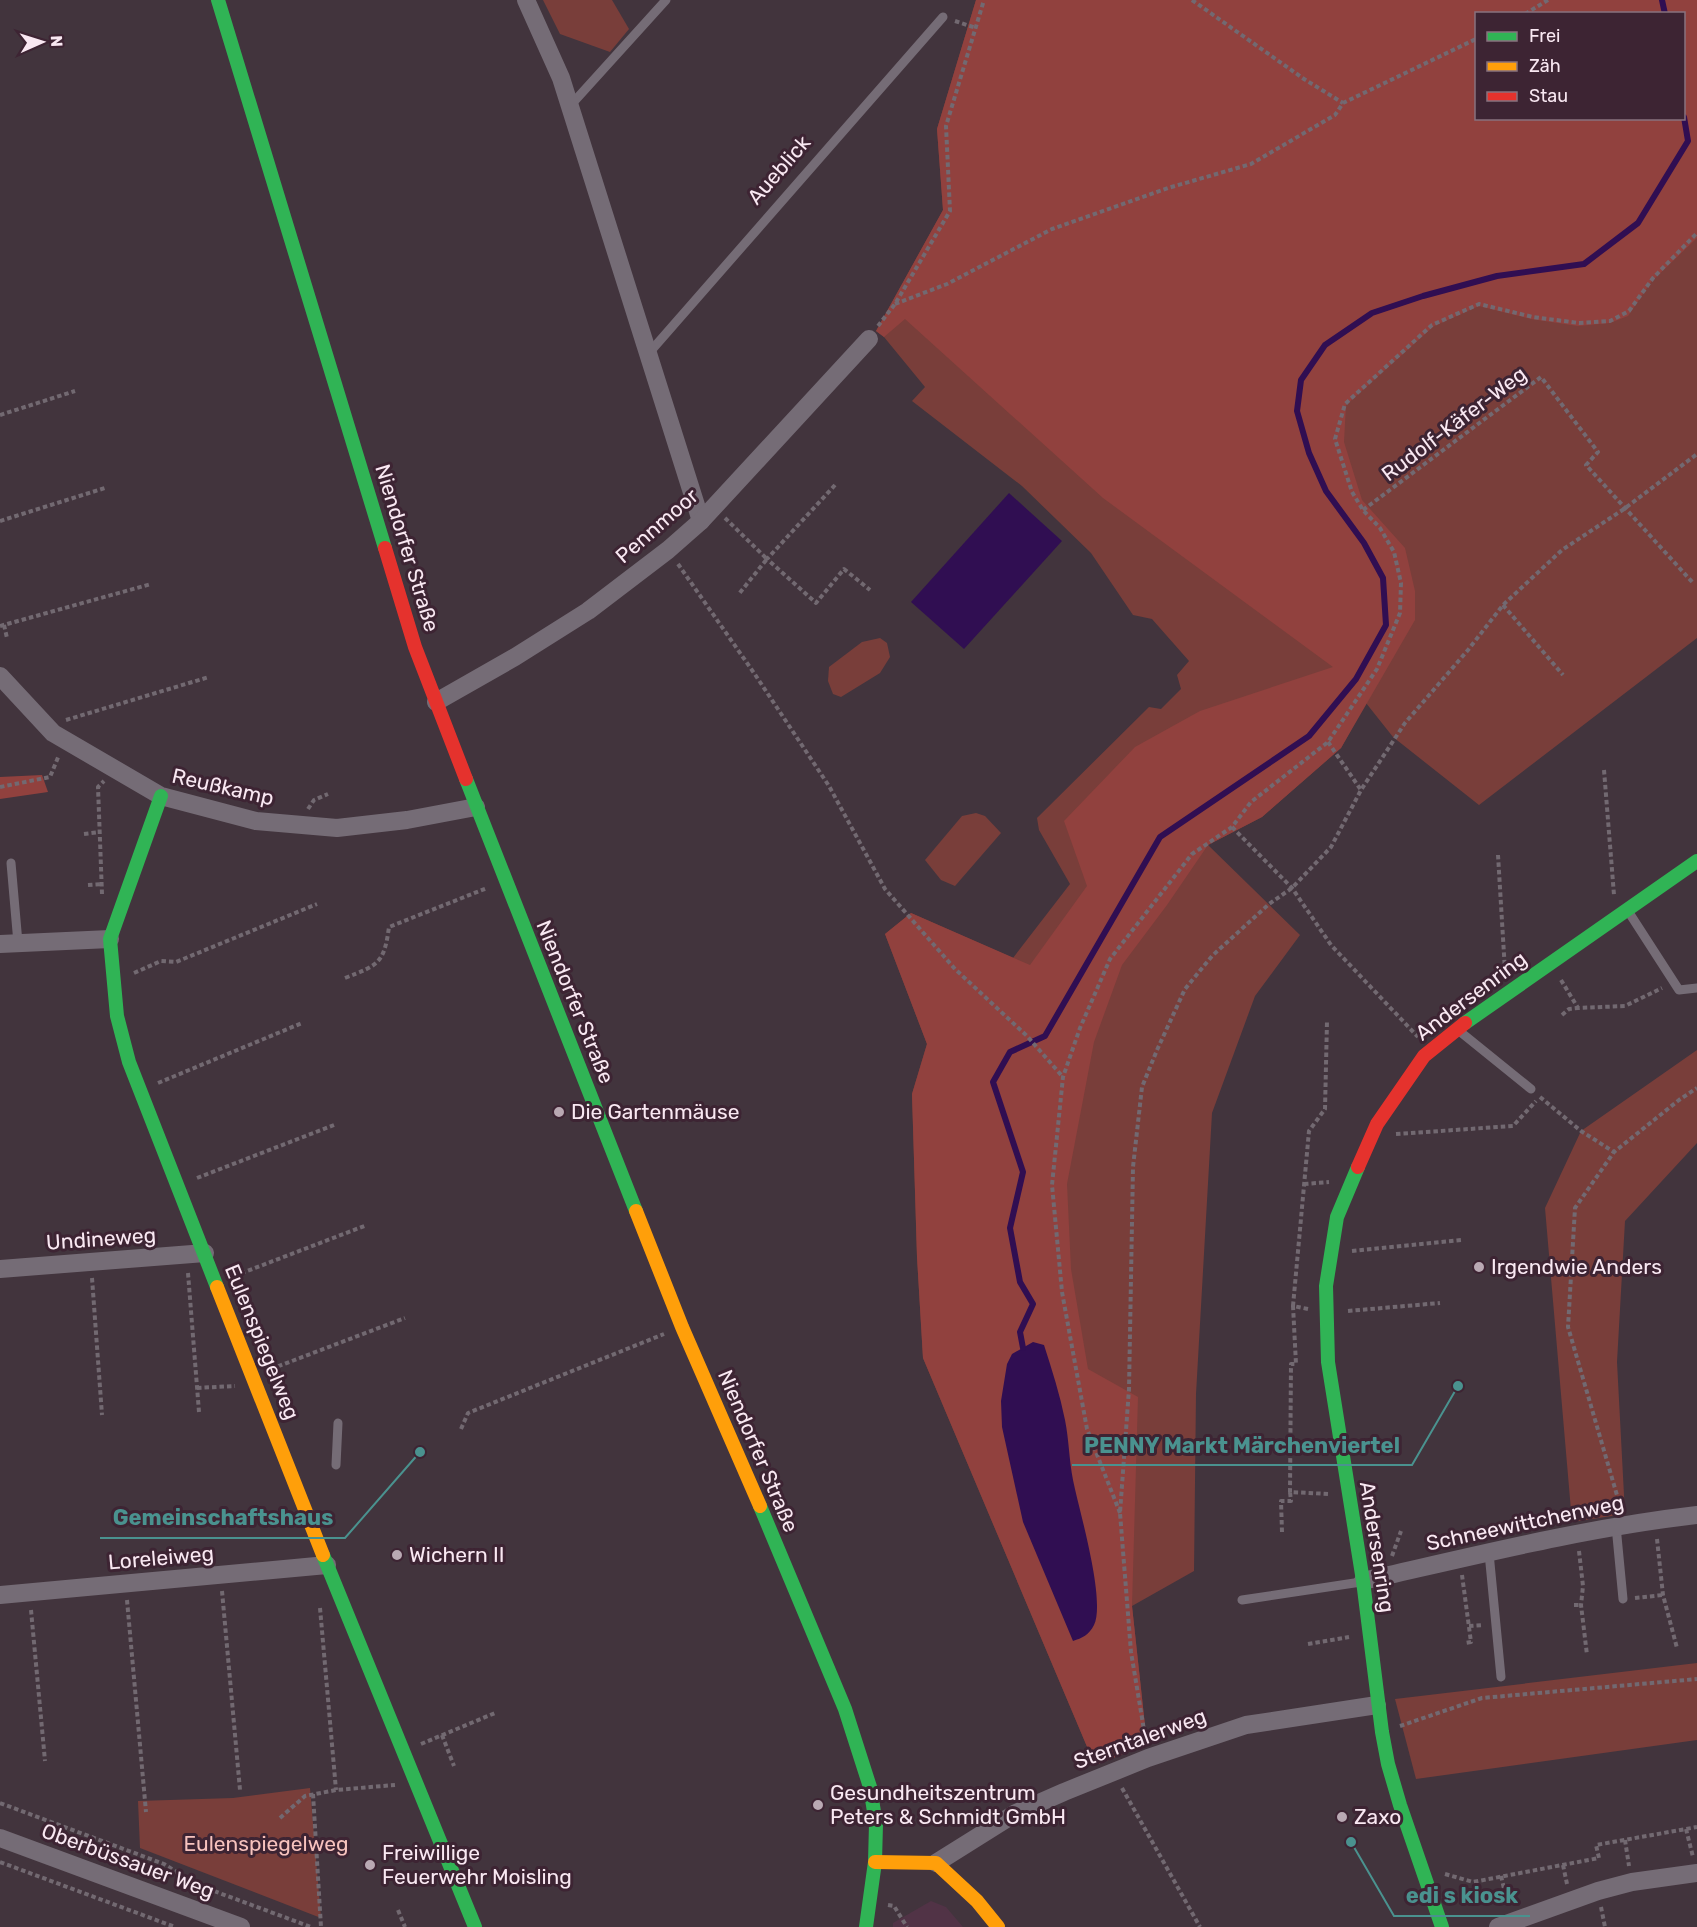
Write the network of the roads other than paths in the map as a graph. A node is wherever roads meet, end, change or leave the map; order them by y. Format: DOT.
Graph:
graph roads {
  1 [pos="218,0"];
  2 [pos="526,0"];
  3 [pos="666,0"];
  4 [pos="943,17"];
  5 [pos="570,106"];
  6 [pos="869,339"];
  7 [pos="649,353"];
  8 [pos="701,521"];
  9 [pos="0,676"];
  10 [pos="436,702"];
  11 [pos="161,796"];
  12 [pos="476,807"];
  13 [pos="1697,861"];
  14 [pos="10,864"];
  15 [pos="1621,913"];
  16 [pos="110,939"];
  17 [pos="9,943"];
  18 [pos="1697,988"];
  19 [pos="1456,1029"];
  20 [pos="1531,1089"];
  21 [pos="196,1254"];
  22 [pos="0,1269"];
  23 [pos="338,1423"];
  24 [pos="336,1465"];
  25 [pos="1697,1515"];
  26 [pos="1621,1525"];
  27 [pos="1489,1553"];
  28 [pos="327,1565"];
  29 [pos="1363,1581"];
  30 [pos="0,1595"];
  31 [pos="1623,1599"];
  32 [pos="1242,1600"];
  33 [pos="1501,1677"];
  34 [pos="1377,1705"];
  35 [pos="0,1838"];
  36 [pos="875,1862"];
  37 [pos="936,1863"];
  38 [pos="1697,1873"];
  39 [pos="1505,1924"];
  40 [pos="241,1927"];
  41 [pos="475,1927"];
  42 [pos="866,1927"];
  43 [pos="998,1927"];
  44 [pos="1442,1927"];
  1 -- 10 [label="street, Niendorfer Straße"];
  2 -- 5 [label="street"];
  3 -- 5 [label="lane"];
  4 -- 7 [label="lane, Aueblick"];
  5 -- 7 [label="street"];
  6 -- 8 [label="street, Pennmoor"];
  7 -- 8 [label="street"];
  8 -- 10 [label="street, Pennmoor"];
  9 -- 11 [label="street, Reußkamp"];
  10 -- 12 [label="street, Niendorfer Straße"];
  11 -- 12 [label="street, Reußkamp"];
  11 -- 16 [label="street, Eulenspiegelweg"];
  12 -- 36 [label="street, Niendorfer Straße"];
  13 -- 15 [label="street, Andersenring"];
  14 -- 17 [label="lane"];
  15 -- 18 [label="lane"];
  15 -- 19 [label="street, Andersenring"];
  16 -- 17 [label="street"];
  16 -- 21 [label="street, Eulenspiegelweg"];
  19 -- 20 [label="lane"];
  19 -- 29 [label="street, Andersenring"];
  21 -- 22 [label="street, Undineweg"];
  21 -- 28 [label="street, Eulenspiegelweg"];
  23 -- 24 [label="lane"];
  25 -- 26 [label="street, Schneewittchenweg"];
  26 -- 27 [label="street, Schneewittchenweg"];
  26 -- 31 [label="lane"];
  27 -- 29 [label="street, Schneewittchenweg"];
  27 -- 33 [label="lane"];
  28 -- 30 [label="street, Loreleiweg"];
  28 -- 41 [label="street, Eulenspiegelweg"];
  29 -- 32 [label="lane"];
  29 -- 34 [label="street, Andersenring"];
  34 -- 37 [label="street, Sterntalerweg"];
  34 -- 44 [label="street, Andersenring"];
  35 -- 40 [label="street, Oberbüssauer Weg"];
  36 -- 37 [label="street"];
  36 -- 42 [label="street"];
  37 -- 43 [label="street"];
  38 -- 39 [label="street"];
}
